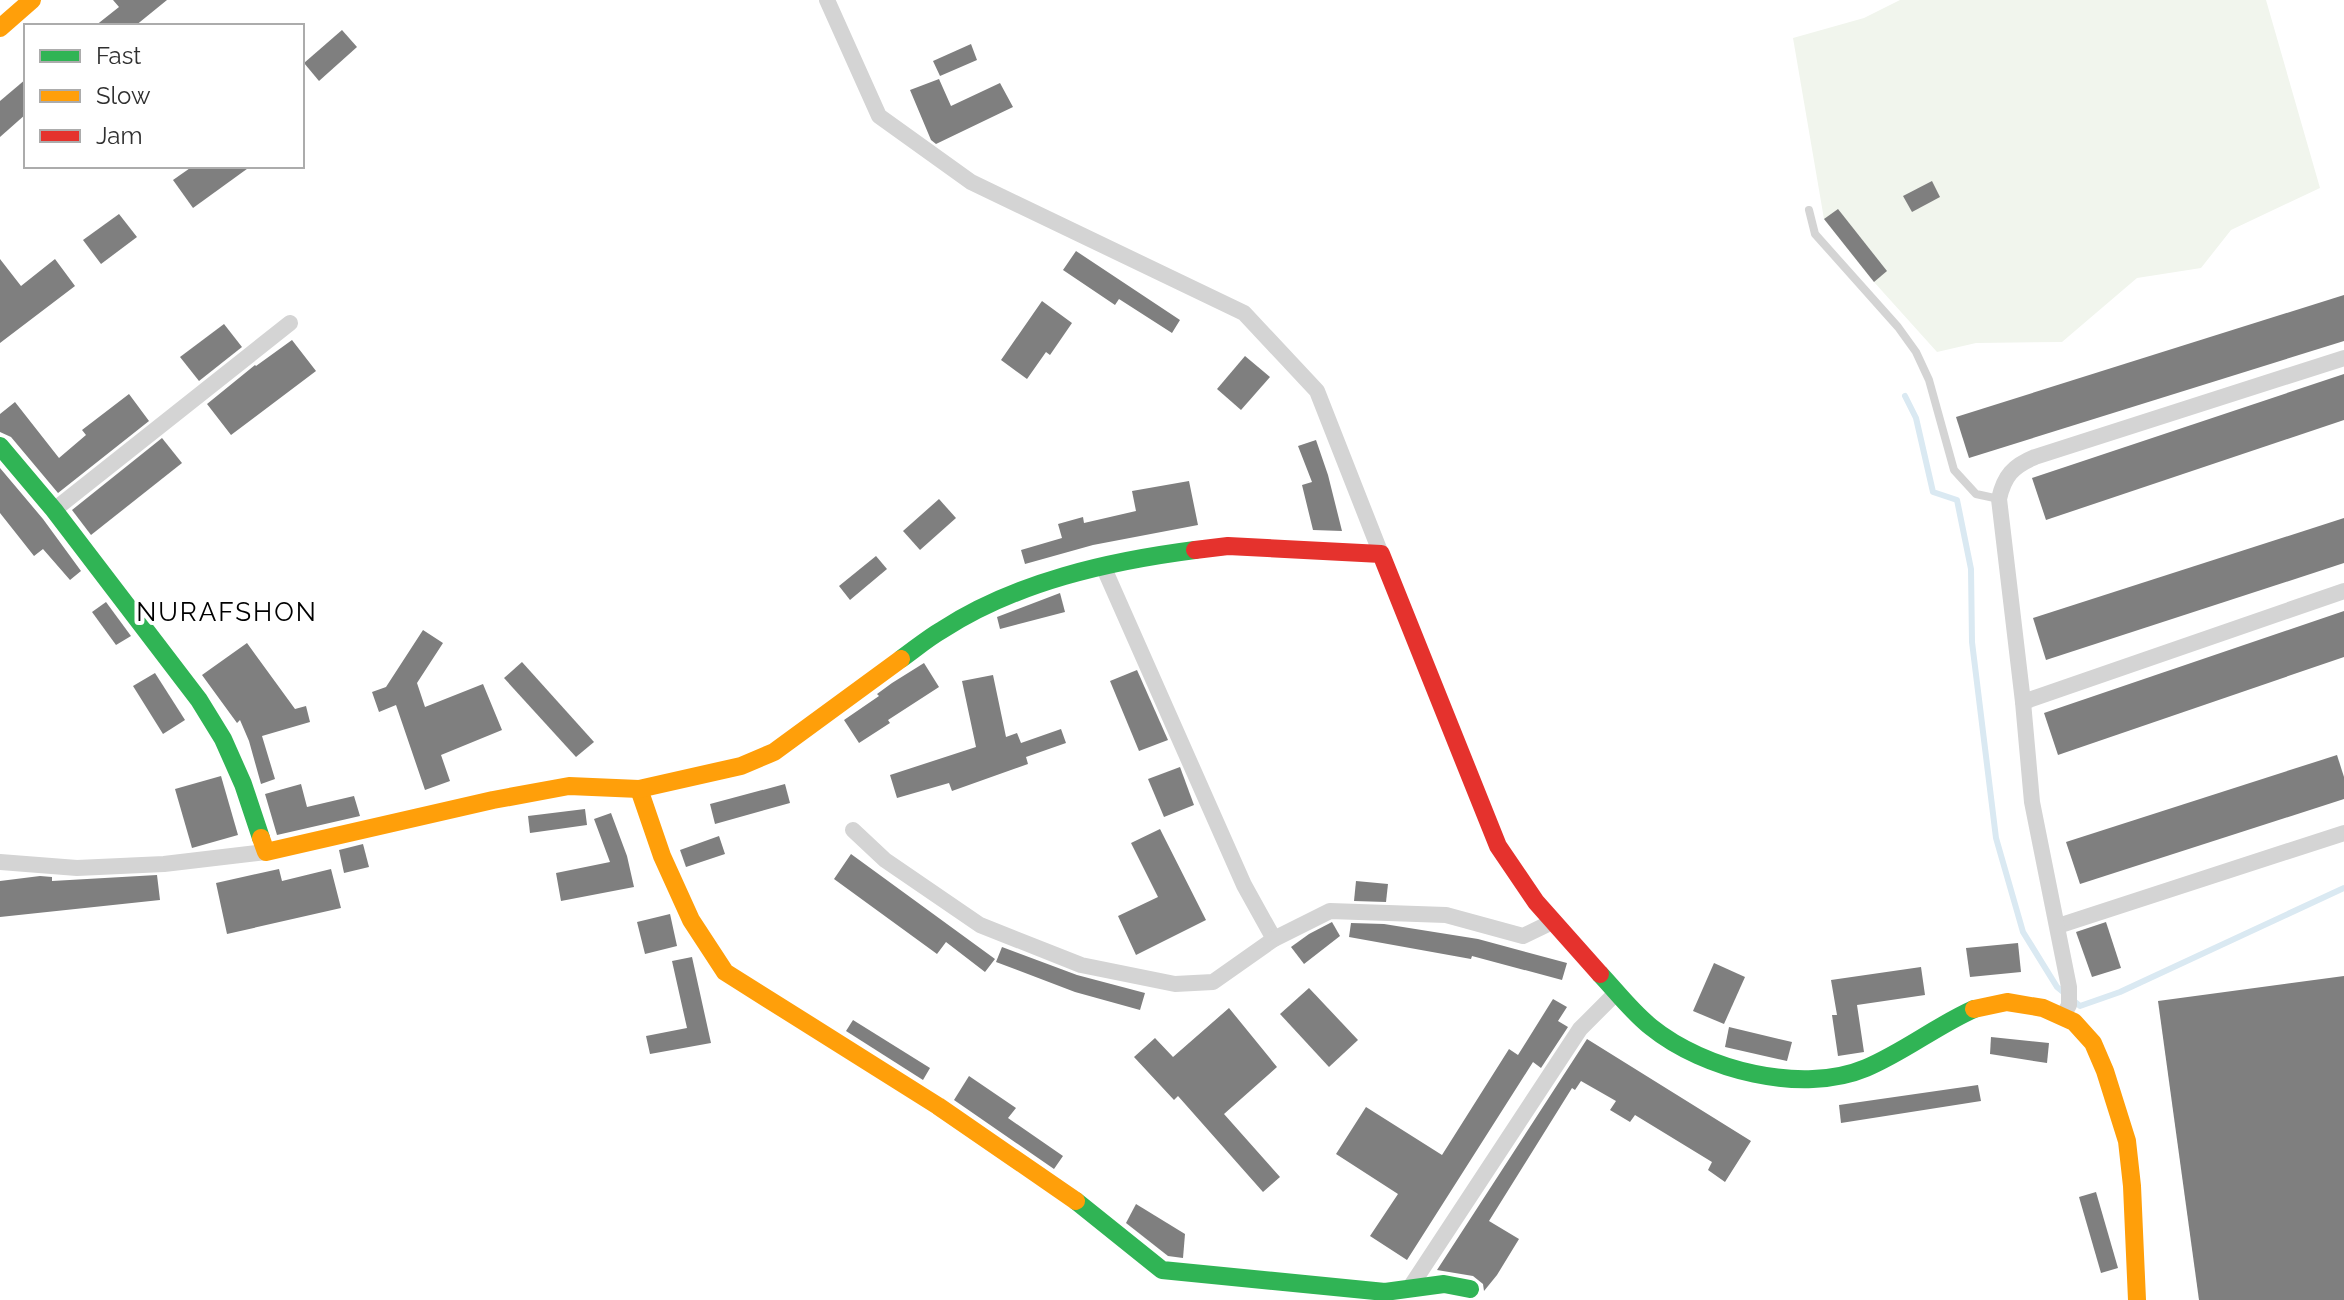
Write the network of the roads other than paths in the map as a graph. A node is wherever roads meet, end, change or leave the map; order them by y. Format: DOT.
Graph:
graph roads {
  1 [pos="32,0"];
  2 [pos="827,0"];
  3 [pos="0,28"];
  4 [pos="1809,210"];
  5 [pos="290,323"];
  6 [pos="2344,358"];
  7 [pos="0,446"];
  8 [pos="1999,499"];
  9 [pos="54,510"];
  10 [pos="1381,554"];
  11 [pos="1103,566"];
  12 [pos="2344,591"];
  13 [pos="2023,702"];
  14 [pos="639,789"];
  15 [pos="853,830"];
  16 [pos="2344,833"];
  17 [pos="266,852"];
  18 [pos="0,862"];
  19 [pos="1550,923"];
  20 [pos="2058,926"];
  21 [pos="1274,939"];
  22 [pos="1617,992"];
  23 [pos="2066,1010"];
  24 [pos="1409,1289"];
  25 [pos="1470,1289"];
  26 [pos="2137,1300"];
  1 -- 3 [label="street"];
  2 -- 10 [label="street"];
  4 -- 8 [label="lane"];
  5 -- 9 [label="street"];
  6 -- 8 [label="street"];
  7 -- 9 [label="street"];
  8 -- 13 [label="street"];
  9 -- 17 [label="street"];
  10 -- 11 [label="street"];
  10 -- 19 [label="street"];
  11 -- 14 [label="street"];
  11 -- 21 [label="street"];
  12 -- 13 [label="street"];
  13 -- 20 [label="street"];
  14 -- 17 [label="street"];
  14 -- 24 [label="street"];
  15 -- 21 [label="street"];
  16 -- 20 [label="street"];
  17 -- 18 [label="street"];
  19 -- 21 [label="street"];
  19 -- 22 [label="street"];
  20 -- 23 [label="street"];
  22 -- 23 [label="street"];
  22 -- 24 [label="street"];
  23 -- 26 [label="street"];
  24 -- 25 [label="street"];
}
